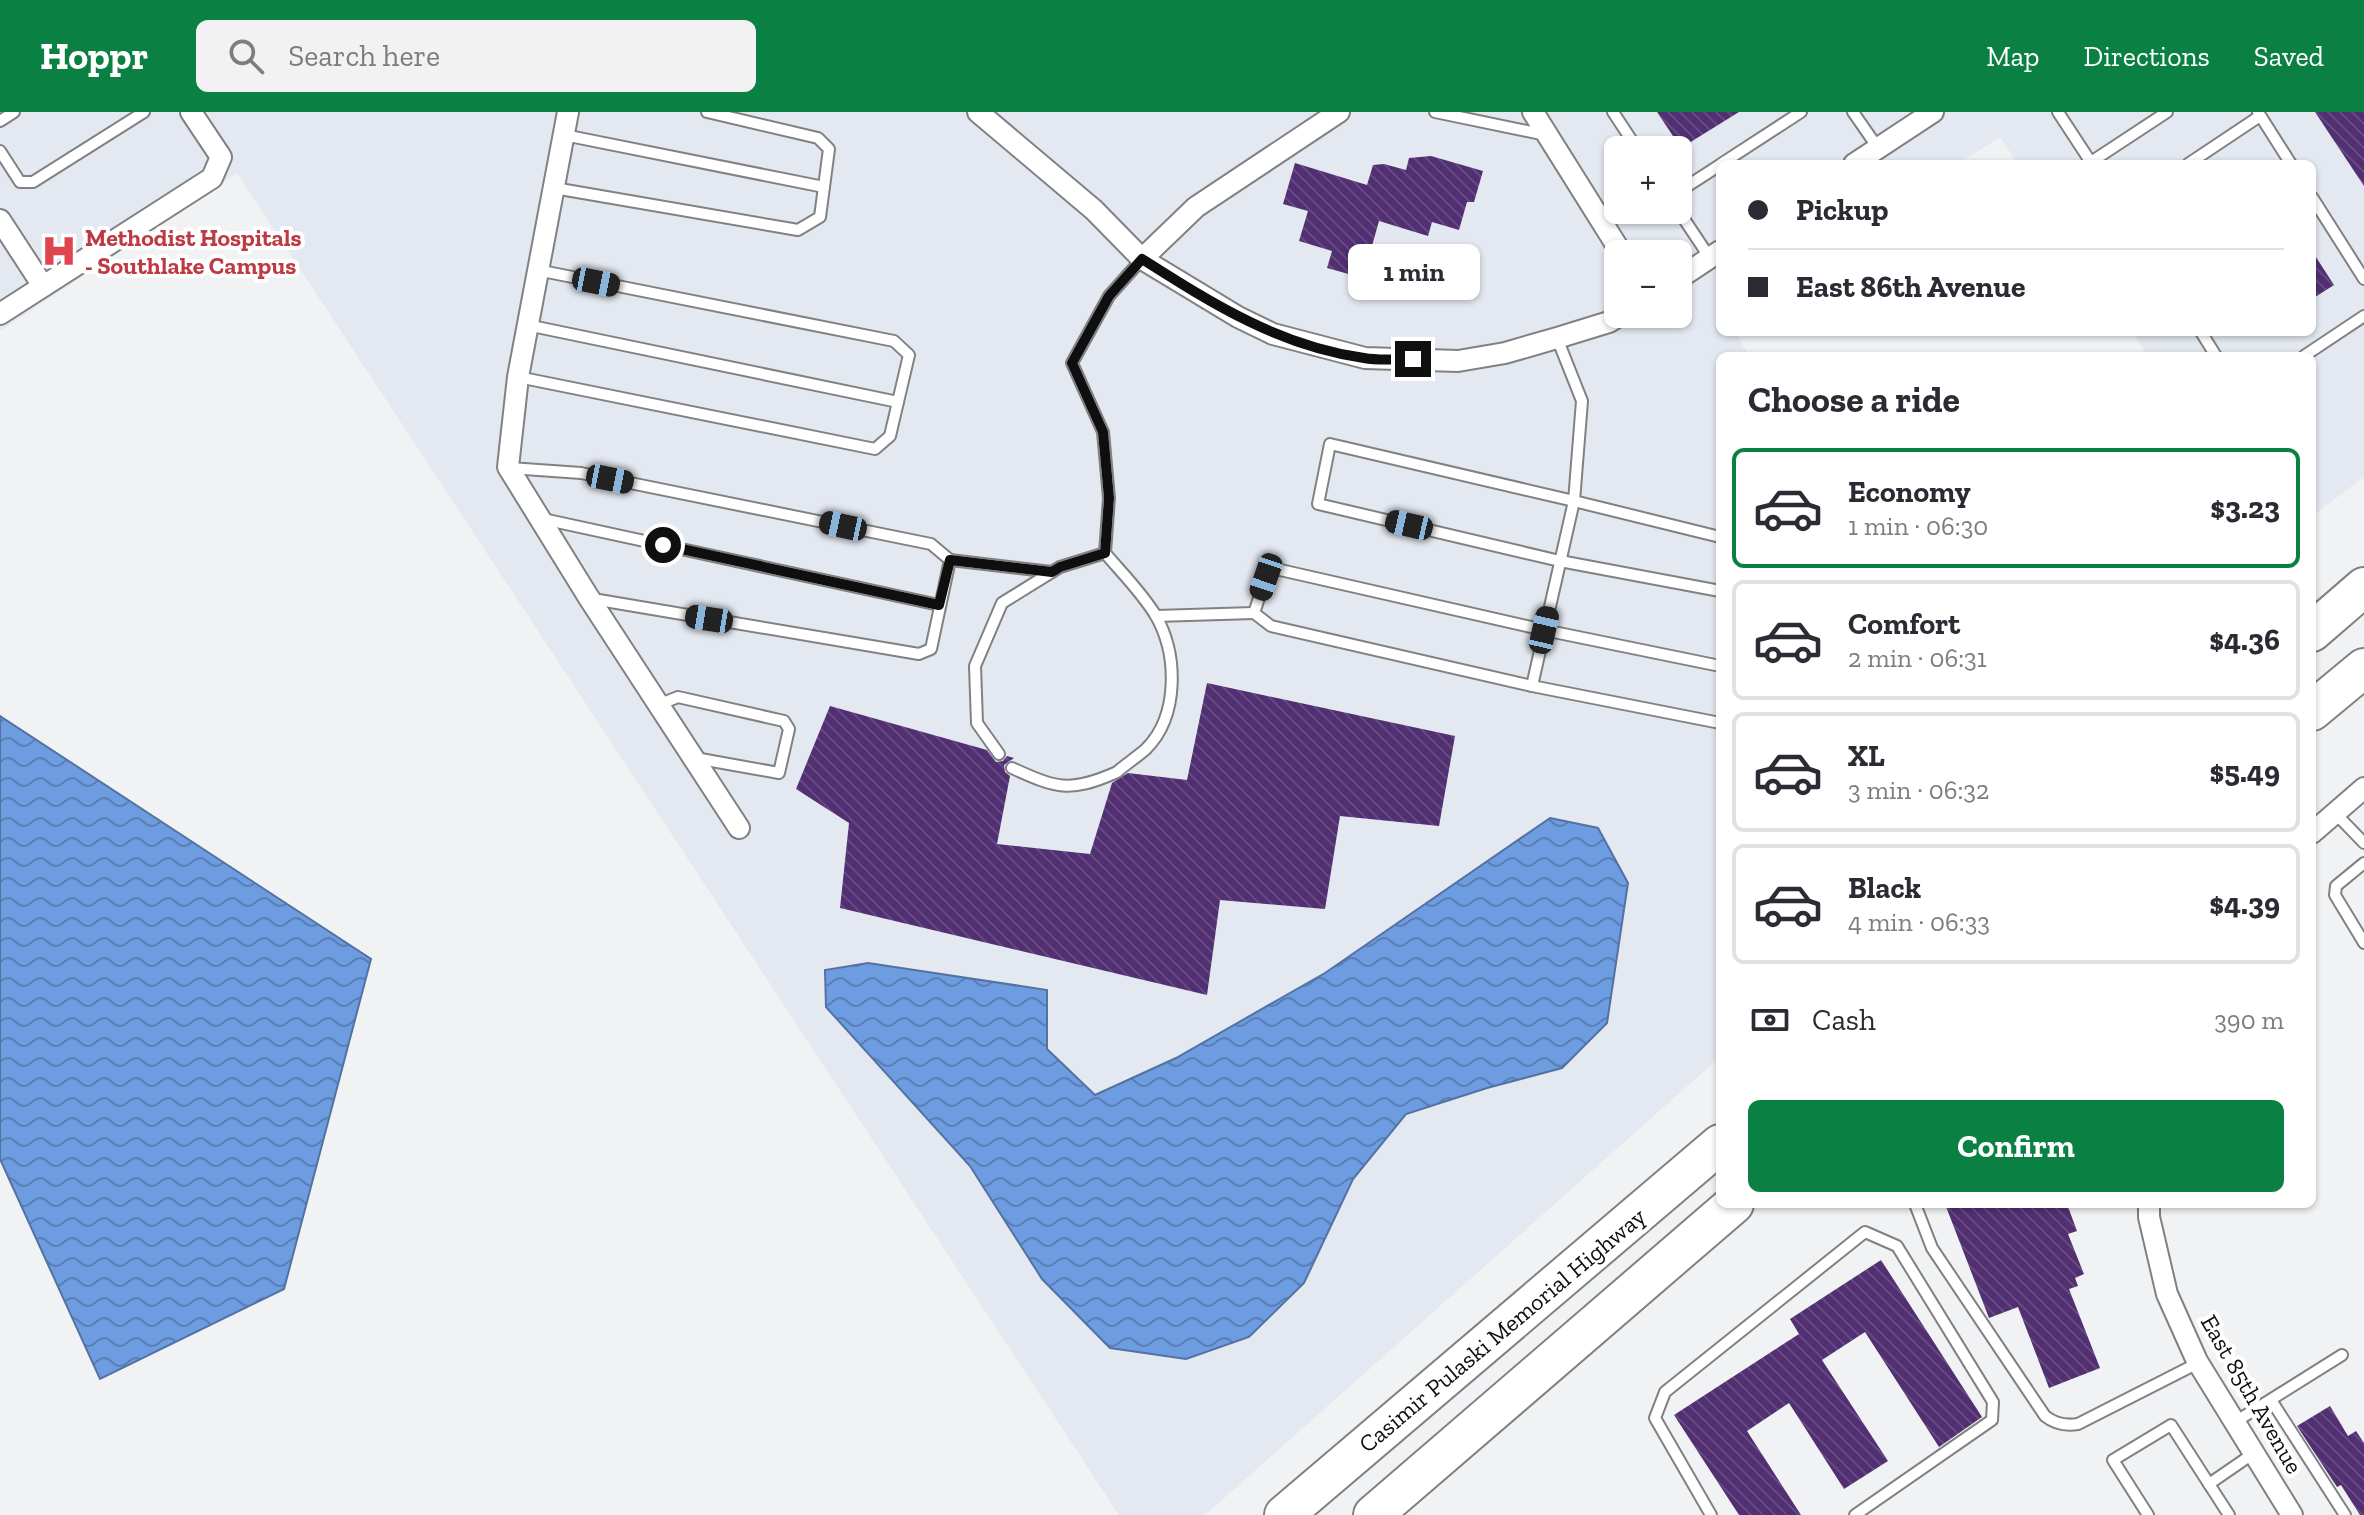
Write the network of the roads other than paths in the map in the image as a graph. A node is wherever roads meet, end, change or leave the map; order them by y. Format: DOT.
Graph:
graph roads {
  1 [pos="14,112"];
  2 [pos="144,112"];
  3 [pos="191,112"];
  4 [pos="568,112"];
  5 [pos="707,112"];
  6 [pos="978,112"];
  7 [pos="1339,112"];
  8 [pos="1435,112"];
  9 [pos="1533,112"];
  10 [pos="1613,112"];
  11 [pos="1801,112"];
  12 [pos="1853,112"];
  13 [pos="1933,112"];
  14 [pos="2167,112"];
  15 [pos="2061,113"];
  16 [pos="2259,114"];
  17 [pos="0,121"];
  18 [pos="564,135"];
  19 [pos="1548,136"];
  20 [pos="1629,136"];
  21 [pos="1878,148"];
  22 [pos="0,151"];
  23 [pos="1726,160"];
  24 [pos="1860,160"];
  25 [pos="2090,160"];
  26 [pos="2096,160"];
  27 [pos="2194,160"];
  28 [pos="2287,160"];
  29 [pos="1716,167"];
  30 [pos="1692,183"];
  31 [pos="824,187"];
  32 [pos="554,188"];
  33 [pos="2316,203"];
  34 [pos="0,220"];
  35 [pos="1690,224"];
  36 [pos="1613,240"];
  37 [pos="1715,255"];
  38 [pos="1142,259"];
  39 [pos="537,270"];
  40 [pos="1692,270"];
  41 [pos="2364,279"];
  42 [pos="43,286"];
  43 [pos="0,314"];
  44 [pos="2364,316"];
  45 [pos="1604,324"];
  46 [pos="527,325"];
  47 [pos="1557,338"];
  48 [pos="2310,352"];
  49 [pos="518,377"];
  50 [pos="898,402"];
  51 [pos="508,467"];
  52 [pos="1574,501"];
  53 [pos="541,519"];
  54 [pos="1716,536"];
  55 [pos="1105,553"];
  56 [pos="950,560"];
  57 [pos="1560,561"];
  58 [pos="1052,572"];
  59 [pos="2364,587"];
  60 [pos="1716,590"];
  61 [pos="589,598"];
  62 [pos="939,605"];
  63 [pos="1254,613"];
  64 [pos="1156,616"];
  65 [pos="2316,629"];
  66 [pos="1544,630"];
  67 [pos="1716,665"];
  68 [pos="2364,668"];
  69 [pos="1532,686"];
  70 [pos="658,705"];
  71 [pos="2316,708"];
  72 [pos="1716,722"];
  73 [pos="999,754"];
  74 [pos="693,757"];
  75 [pos="1012,768"];
  76 [pos="2364,788"];
  77 [pos="2335,813"];
  78 [pos="739,828"];
  79 [pos="2316,830"];
  80 [pos="2364,843"];
  81 [pos="2364,863"];
  82 [pos="2364,943"];
  83 [pos="1716,1147"];
  84 [pos="1729,1208"];
  85 [pos="1917,1208"];
  86 [pos="2149,1208"];
  87 [pos="2342,1355"];
  88 [pos="2198,1363"];
  89 [pos="2271,1400"];
  90 [pos="2235,1422"];
  91 [pos="2254,1453"];
  92 [pos="2209,1484"];
  93 [pos="1284,1515"];
  94 [pos="1373,1515"];
  95 [pos="1711,1515"];
  96 [pos="1855,1515"];
  97 [pos="2148,1515"];
  98 [pos="2229,1515"];
  99 [pos="2292,1515"];
  100 [pos="2345,1515"];
  1 -- 17 [label="lane"];
  2 -- 22 [label="lane"];
  3 -- 42 [label="street"];
  4 -- 18 [label="street"];
  5 -- 31 [label="lane"];
  6 -- 38 [label="street"];
  7 -- 38 [label="street"];
  8 -- 19 [label="lane"];
  9 -- 19 [label="street"];
  10 -- 20 [label="lane"];
  11 -- 23 [label="lane"];
  12 -- 21 [label="lane"];
  13 -- 21 [label="street"];
  14 -- 26 [label="lane"];
  15 -- 25 [label="lane"];
  16 -- 27 [label="lane"];
  16 -- 28 [label="lane"];
  18 -- 31 [label="lane"];
  18 -- 32 [label="street"];
  19 -- 36 [label="street"];
  21 -- 24 [label="street"];
  29 -- 30 [label="lane"];
  31 -- 32 [label="lane"];
  32 -- 39 [label="street"];
  33 -- 41 [label="lane"];
  34 -- 42 [label="street"];
  35 -- 37 [label="lane"];
  37 -- 40 [label="street"];
  38 -- 47 [label="street"];
  38 -- 55 [label="lane"];
  39 -- 46 [label="street"];
  39 -- 50 [label="lane"];
  42 -- 43 [label="street"];
  44 -- 48 [label="lane"];
  45 -- 47 [label="street"];
  46 -- 49 [label="street"];
  46 -- 50 [label="lane"];
  47 -- 52 [label="lane"];
  49 -- 50 [label="lane"];
  49 -- 51 [label="street"];
  51 -- 53 [label="street"];
  51 -- 56 [label="lane"];
  52 -- 54 [label="lane"];
  52 -- 57 [label="lane"];
  52 -- 57 [label="lane"];
  53 -- 61 [label="street"];
  53 -- 62 [label="lane"];
  55 -- 58 [label="lane"];
  55 -- 64 [label="lane"];
  56 -- 58 [label="lane"];
  56 -- 62 [label="lane"];
  57 -- 60 [label="lane"];
  57 -- 66 [label="lane"];
  58 -- 73 [label="lane"];
  59 -- 65 [label="highway"];
  61 -- 62 [label="lane"];
  61 -- 70 [label="street"];
  63 -- 64 [label="lane"];
  63 -- 66 [label="lane"];
  63 -- 69 [label="lane"];
  64 -- 75 [label="lane"];
  66 -- 67 [label="lane"];
  66 -- 69 [label="lane"];
  68 -- 71 [label="highway"];
  69 -- 72 [label="lane"];
  70 -- 74 [label="street"];
  70 -- 74 [label="lane"];
  74 -- 78 [label="street"];
  76 -- 77 [label="street"];
  77 -- 79 [label="street"];
  77 -- 80 [label="lane"];
  81 -- 82 [label="lane"];
  83 -- 93 [label="highway, Casimir Pulaski Memorial Highway"];
  84 -- 94 [label="highway"];
  85 -- 88 [label="lane"];
  86 -- 88 [label="street, East 85th Avenue"];
  87 -- 89 [label="lane"];
  88 -- 90 [label="street, East 85th Avenue"];
  89 -- 90 [label="lane"];
  89 -- 100 [label="lane"];
  90 -- 91 [label="street, East 85th Avenue"];
  91 -- 92 [label="lane"];
  91 -- 99 [label="street, East 85th Avenue"];
  92 -- 97 [label="lane"];
  92 -- 98 [label="lane"];
  95 -- 96 [label="lane"];
}
